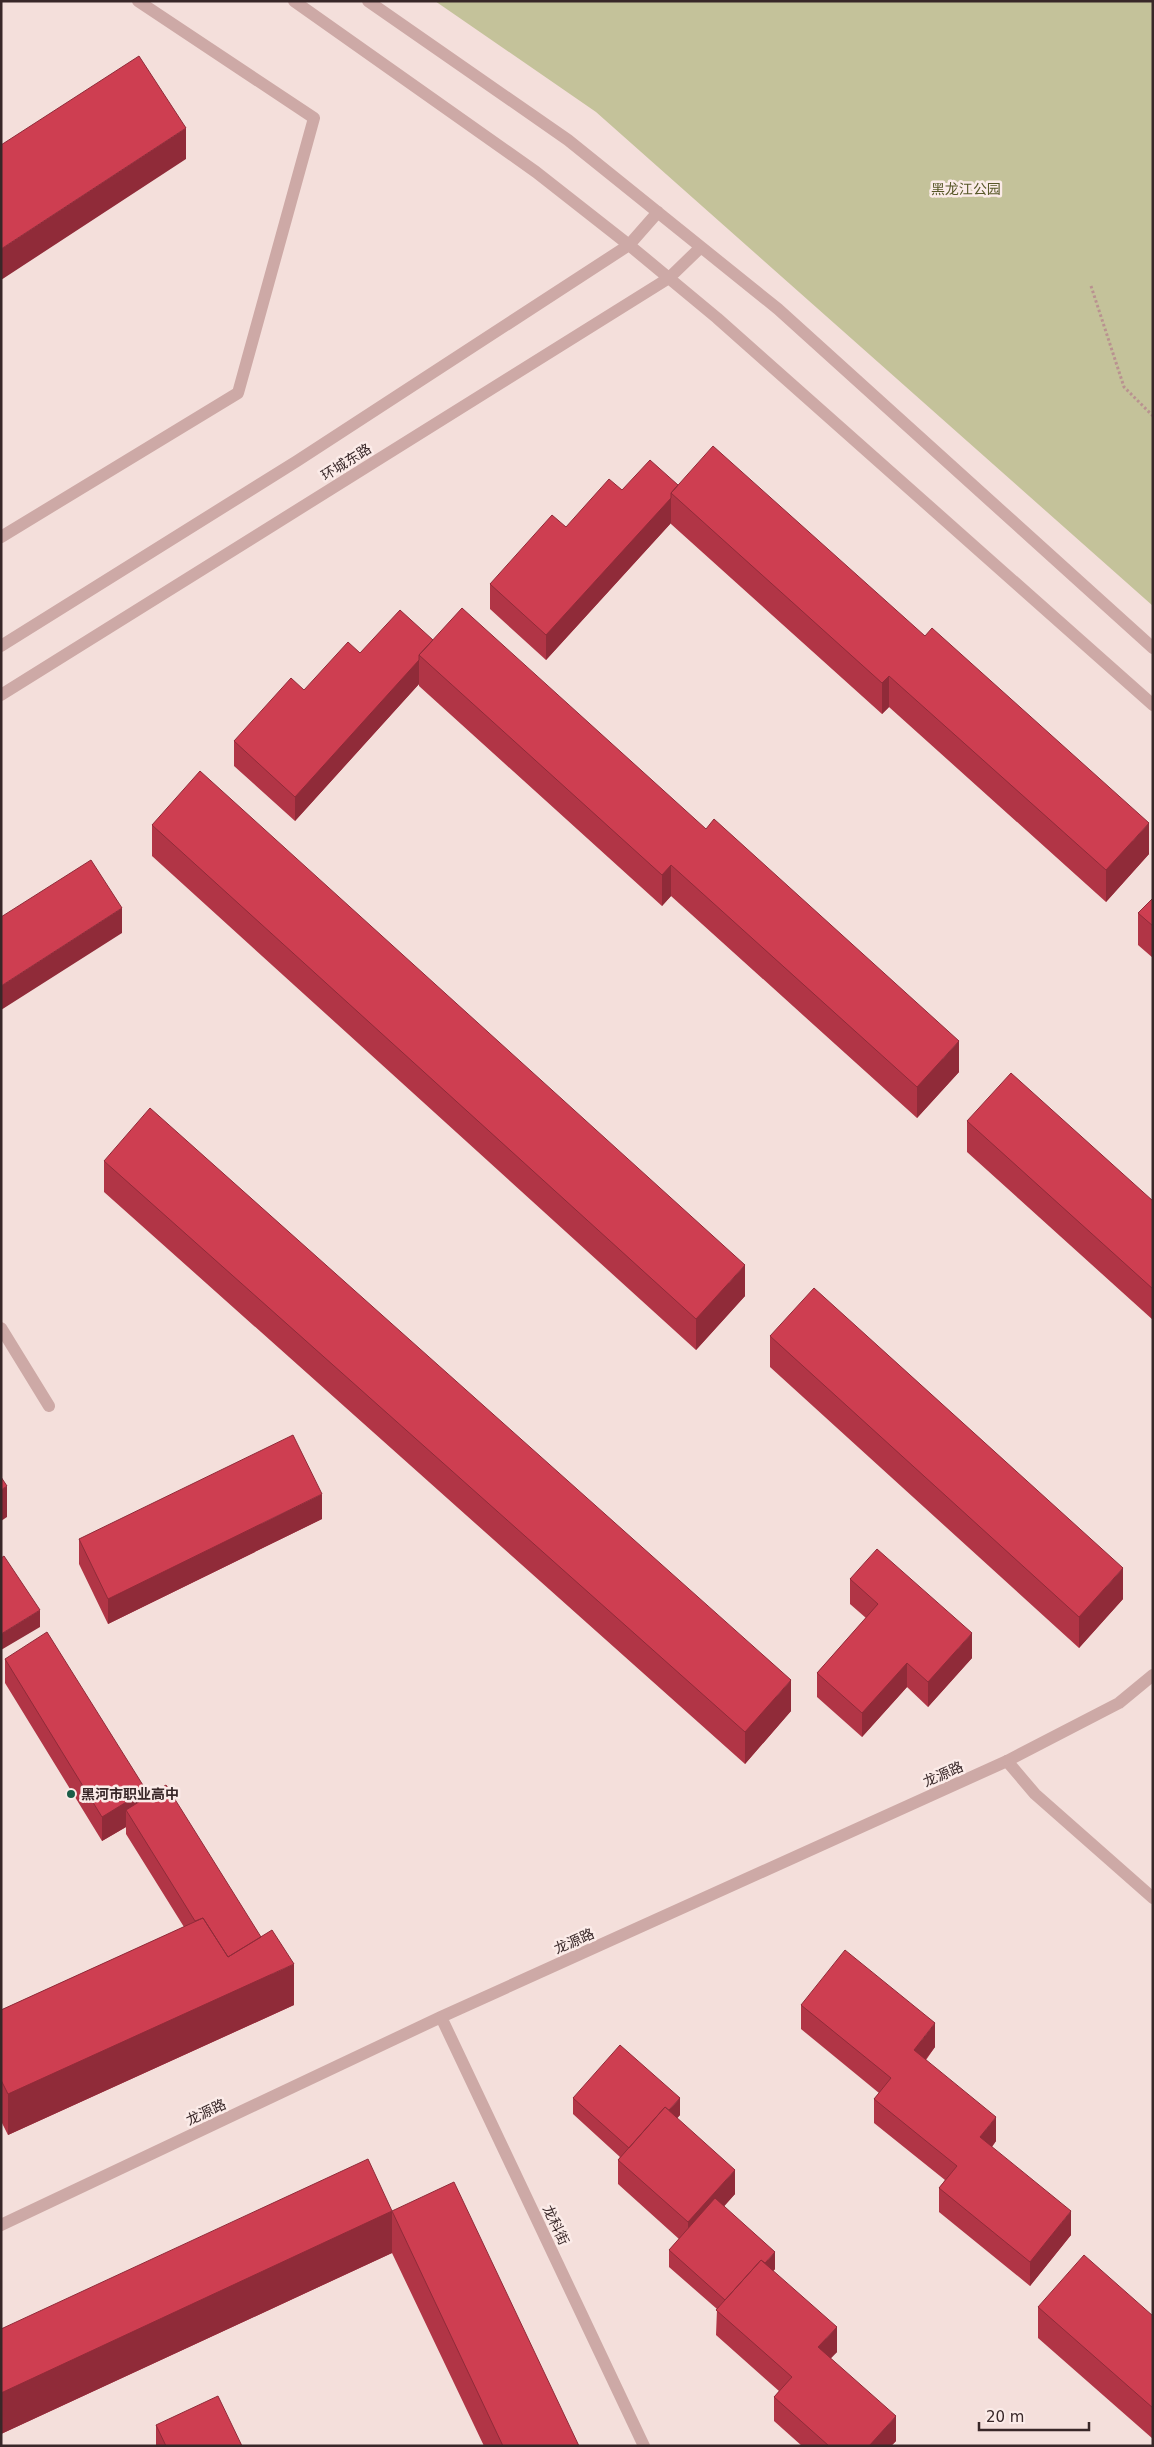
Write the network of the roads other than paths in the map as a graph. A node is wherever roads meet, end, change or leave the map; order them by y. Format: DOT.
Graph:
graph roads {
  1 [pos="138,1"];
  2 [pos="294,1"];
  3 [pos="368,1"];
  4 [pos="658,212"];
  5 [pos="629,245"];
  6 [pos="701,247"];
  7 [pos="669,278"];
  8 [pos="1,537"];
  9 [pos="1,646"];
  10 [pos="1153,648"];
  11 [pos="1,695"];
  12 [pos="1153,705"];
  13 [pos="1,1328"];
  14 [pos="49,1406"];
  15 [pos="1153,1675"];
  16 [pos="1007,1761"];
  17 [pos="1153,1898"];
  18 [pos="441,2017"];
  19 [pos="1,2226"];
  20 [pos="644,2446"];
  1 -- 8 [label="street"];
  2 -- 5 [label="street"];
  3 -- 4 [label="street"];
  4 -- 5 [label="street, 环城东路"];
  4 -- 6 [label="street"];
  5 -- 7 [label="street"];
  5 -- 9 [label="street, 环城东路"];
  6 -- 7 [label="street, 环城东路"];
  6 -- 10 [label="street"];
  7 -- 11 [label="street, 环城东路"];
  7 -- 12 [label="street"];
  13 -- 14 [label="street"];
  15 -- 16 [label="street, 龙源路"];
  16 -- 17 [label="street"];
  16 -- 18 [label="street, 龙源路"];
  18 -- 19 [label="street, 龙源路"];
  18 -- 20 [label="street, 龙科街"];
}
